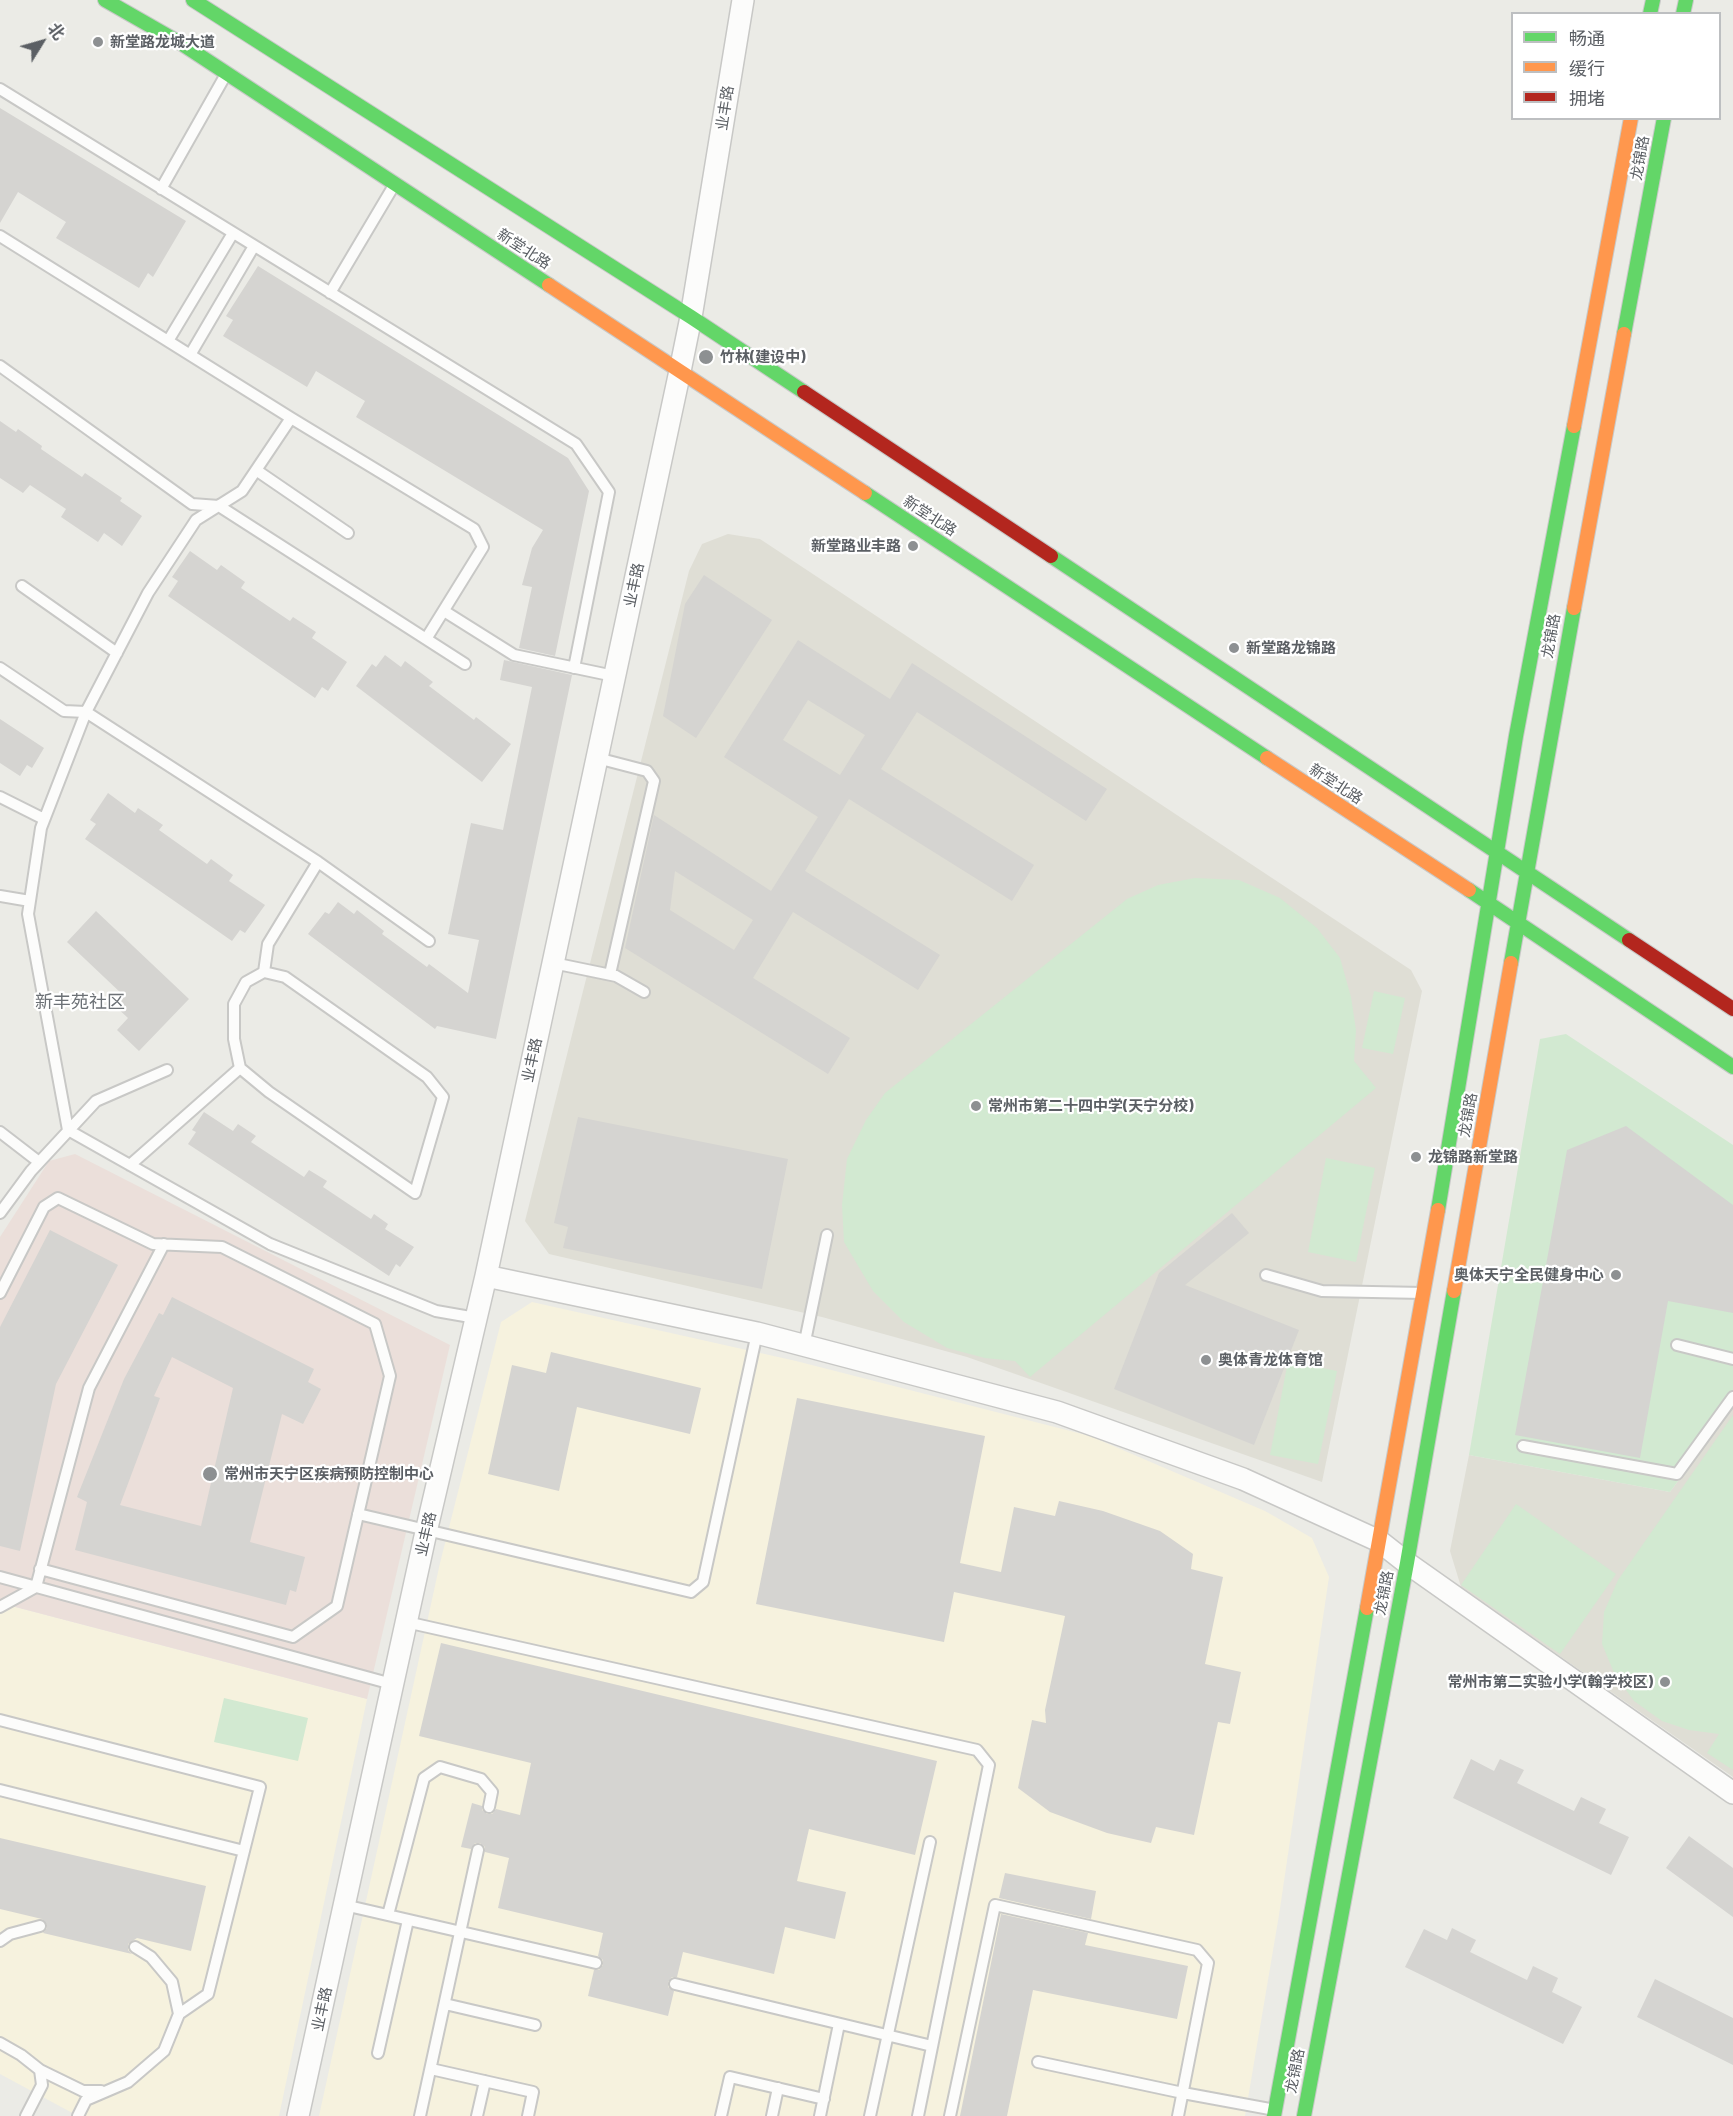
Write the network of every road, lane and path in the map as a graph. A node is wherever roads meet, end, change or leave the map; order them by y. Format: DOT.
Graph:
graph roads {
  1 [pos="105,0"];
  2 [pos="193,0"];
  3 [pos="743,0"];
  4 [pos="227,73"];
  5 [pos="0,90"];
  6 [pos="1631,120"];
  7 [pos="1664,120"];
  8 [pos="394,184"];
  9 [pos="161,189"];
  10 [pos="233,233"];
  11 [pos="0,236"];
  12 [pos="254,246"];
  13 [pos="330,292"];
  14 [pos="691,317"];
  15 [pos="168,341"];
  16 [pos="190,355"];
  17 [pos="0,366"];
  18 [pos="680,371"];
  19 [pos="291,418"];
  20 [pos="256,470"];
  21 [pos="219,506"];
  22 [pos="348,533"];
  23 [pos="22,586"];
  24 [pos="444,611"];
  25 [pos="426,639"];
  26 [pos="117,652"];
  27 [pos="465,664"];
  28 [pos="0,668"];
  29 [pos="574,668"];
  30 [pos="614,676"];
  31 [pos="86,712"];
  32 [pos="597,758"];
  33 [pos="0,798"];
  34 [pos="44,819"];
  35 [pos="1497,852"];
  36 [pos="318,862"];
  37 [pos="1527,872"];
  38 [pos="0,896"];
  39 [pos="30,902"];
  40 [pos="1488,903"];
  41 [pos="1518,923"];
  42 [pos="429,941"];
  43 [pos="553,963"];
  44 [pos="264,972"];
  45 [pos="610,974"];
  46 [pos="644,992"];
  47 [pos="1733,1009"];
  48 [pos="1733,1067"];
  49 [pos="240,1068"];
  50 [pos="167,1070"];
  51 [pos="68,1130"];
  52 [pos="0,1132"];
  53 [pos="39,1162"];
  54 [pos="130,1165"];
  55 [pos="0,1213"];
  56 [pos="827,1235"];
  57 [pos="164,1244"];
  58 [pos="1266,1275"];
  59 [pos="486,1276"];
  60 [pos="0,1293"];
  61 [pos="1424,1293"];
  62 [pos="476,1318"];
  63 [pos="756,1333"];
  64 [pos="1677,1345"];
  65 [pos="804,1346"];
  66 [pos="1733,1359"];
  67 [pos="1733,1396"];
  68 [pos="1523,1446"];
  69 [pos="358,1515"];
  70 [pos="426,1532"];
  71 [pos="1379,1541"];
  72 [pos="1407,1563"];
  73 [pos="40,1569"];
  74 [pos="0,1577"];
  75 [pos="36,1587"];
  76 [pos="0,1607"];
  77 [pos="406,1622"];
  78 [pos="392,1684"];
  79 [pos="0,1720"];
  80 [pos="0,1790"];
  81 [pos="1733,1793"];
  82 [pos="489,1808"];
  83 [pos="930,1842"];
  84 [pos="478,1850"];
  85 [pos="244,1851"];
  86 [pos="344,1905"];
  87 [pos="388,1915"];
  88 [pos="408,1920"];
  89 [pos="40,1926"];
  90 [pos="460,1932"];
  91 [pos="0,1941"];
  92 [pos="135,1947"];
  93 [pos="596,1963"];
  94 [pos="675,1984"];
  95 [pos="445,2004"];
  96 [pos="178,2014"];
  97 [pos="839,2024"];
  98 [pos="536,2025"];
  99 [pos="887,2036"];
  100 [pos="0,2043"];
  101 [pos="932,2046"];
  102 [pos="378,2052"];
  103 [pos="1038,2062"];
  104 [pos="431,2069"];
  105 [pos="40,2070"];
  106 [pos="485,2081"];
  107 [pos="778,2088"];
  108 [pos="108,2091"];
  109 [pos="1183,2094"];
  110 [pos="824,2099"];
  111 [pos="1275,2113"];
  112 [pos="26,2116"];
  113 [pos="78,2116"];
  114 [pos="298,2116"];
  115 [pos="420,2116"];
  116 [pos="477,2116"];
  117 [pos="528,2116"];
  118 [pos="721,2116"];
  119 [pos="771,2116"];
  120 [pos="820,2116"];
  121 [pos="870,2116"];
  122 [pos="918,2116"];
  123 [pos="950,2116"];
  124 [pos="1178,2116"];
  125 [pos="1304,2116"];
  1 -- 4 [label="main road, 新堂北路"];
  2 -- 14 [label="main road"];
  3 -- 14 [label="street, 业丰路"];
  4 -- 8 [label="main road, 新堂北路"];
  4 -- 9 [label="lane"];
  5 -- 9 [label="lane"];
  6 -- 35 [label="main road, 龙锦路"];
  7 -- 37 [label="main road, 龙锦路"];
  8 -- 13 [label="lane"];
  8 -- 18 [label="main road, 新堂北路"];
  9 -- 10 [label="lane"];
  10 -- 12 [label="lane"];
  10 -- 15 [label="lane"];
  11 -- 15 [label="lane"];
  12 -- 13 [label="lane"];
  12 -- 16 [label="lane"];
  13 -- 29 [label="lane"];
  14 -- 18 [label="street, 业丰路"];
  14 -- 35 [label="main road"];
  15 -- 16 [label="lane"];
  16 -- 19 [label="lane"];
  17 -- 21 [label="lane"];
  18 -- 30 [label="street, 业丰路"];
  18 -- 40 [label="main road, 新堂北路"];
  19 -- 20 [label="lane"];
  19 -- 24 [label="lane"];
  20 -- 21 [label="lane"];
  20 -- 22 [label="lane"];
  21 -- 25 [label="lane"];
  21 -- 26 [label="lane"];
  23 -- 26 [label="lane"];
  24 -- 25 [label="lane"];
  24 -- 29 [label="lane"];
  25 -- 27 [label="lane"];
  26 -- 31 [label="lane"];
  28 -- 31 [label="lane"];
  29 -- 30 [label="lane"];
  30 -- 32 [label="street, 业丰路"];
  31 -- 34 [label="lane"];
  31 -- 36 [label="lane"];
  32 -- 43 [label="street, 业丰路"];
  32 -- 45 [label="lane"];
  33 -- 34 [label="lane"];
  34 -- 39 [label="lane"];
  35 -- 37 [label="main road"];
  35 -- 40 [label="main road, 龙锦路"];
  36 -- 42 [label="lane"];
  36 -- 44 [label="lane"];
  37 -- 41 [label="main road, 龙锦路"];
  37 -- 47 [label="main road"];
  38 -- 39 [label="lane"];
  39 -- 51 [label="lane"];
  40 -- 41 [label="main road, 新堂北路"];
  40 -- 61 [label="main road, 龙锦路"];
  41 -- 48 [label="main road, 新堂北路"];
  41 -- 72 [label="main road, 龙锦路"];
  43 -- 45 [label="lane"];
  43 -- 59 [label="street, 业丰路"];
  44 -- 49 [label="lane"];
  44 -- 49 [label="lane"];
  45 -- 46 [label="lane"];
  49 -- 54 [label="lane"];
  50 -- 51 [label="lane"];
  51 -- 53 [label="lane"];
  51 -- 54 [label="lane"];
  52 -- 53 [label="lane"];
  53 -- 55 [label="lane"];
  54 -- 62 [label="lane"];
  56 -- 65 [label="lane"];
  57 -- 60 [label="lane"];
  57 -- 69 [label="lane"];
  57 -- 73 [label="lane"];
  58 -- 61 [label="lane"];
  59 -- 62 [label="street, 业丰路"];
  59 -- 63 [label="street"];
  61 -- 71 [label="main road, 龙锦路"];
  62 -- 70 [label="street, 业丰路"];
  63 -- 65 [label="street"];
  63 -- 70 [label="lane"];
  64 -- 66 [label="lane"];
  65 -- 71 [label="street"];
  67 -- 68 [label="lane"];
  69 -- 70 [label="lane"];
  69 -- 73 [label="lane"];
  70 -- 77 [label="street, 业丰路"];
  71 -- 72 [label="street"];
  71 -- 111 [label="main road, 龙锦路"];
  72 -- 81 [label="street"];
  72 -- 125 [label="main road, 龙锦路"];
  73 -- 75 [label="lane"];
  74 -- 75 [label="lane"];
  75 -- 76 [label="lane"];
  75 -- 78 [label="lane"];
  77 -- 78 [label="street, 业丰路"];
  77 -- 101 [label="lane"];
  78 -- 86 [label="street, 业丰路"];
  79 -- 85 [label="lane"];
  80 -- 85 [label="lane"];
  82 -- 87 [label="lane"];
  83 -- 99 [label="lane"];
  84 -- 90 [label="lane"];
  85 -- 96 [label="lane"];
  86 -- 87 [label="lane"];
  86 -- 114 [label="street, 业丰路"];
  87 -- 88 [label="lane"];
  88 -- 90 [label="lane"];
  88 -- 102 [label="lane"];
  89 -- 91 [label="lane"];
  90 -- 93 [label="lane"];
  90 -- 95 [label="lane"];
  92 -- 96 [label="lane"];
  94 -- 97 [label="lane"];
  95 -- 98 [label="lane"];
  95 -- 104 [label="lane"];
  96 -- 108 [label="lane"];
  97 -- 99 [label="lane"];
  97 -- 110 [label="lane"];
  99 -- 101 [label="lane"];
  99 -- 121 [label="lane"];
  100 -- 105 [label="lane"];
  101 -- 122 [label="lane"];
  103 -- 109 [label="lane"];
  104 -- 106 [label="lane"];
  104 -- 115 [label="lane"];
  105 -- 108 [label="lane"];
  105 -- 112 [label="lane"];
  106 -- 116 [label="lane"];
  106 -- 117 [label="lane"];
  107 -- 110 [label="lane"];
  107 -- 118 [label="lane"];
  107 -- 119 [label="lane"];
  108 -- 113 [label="lane"];
  109 -- 111 [label="lane"];
  109 -- 123 [label="lane"];
  109 -- 124 [label="lane"];
  110 -- 120 [label="lane"];
}
